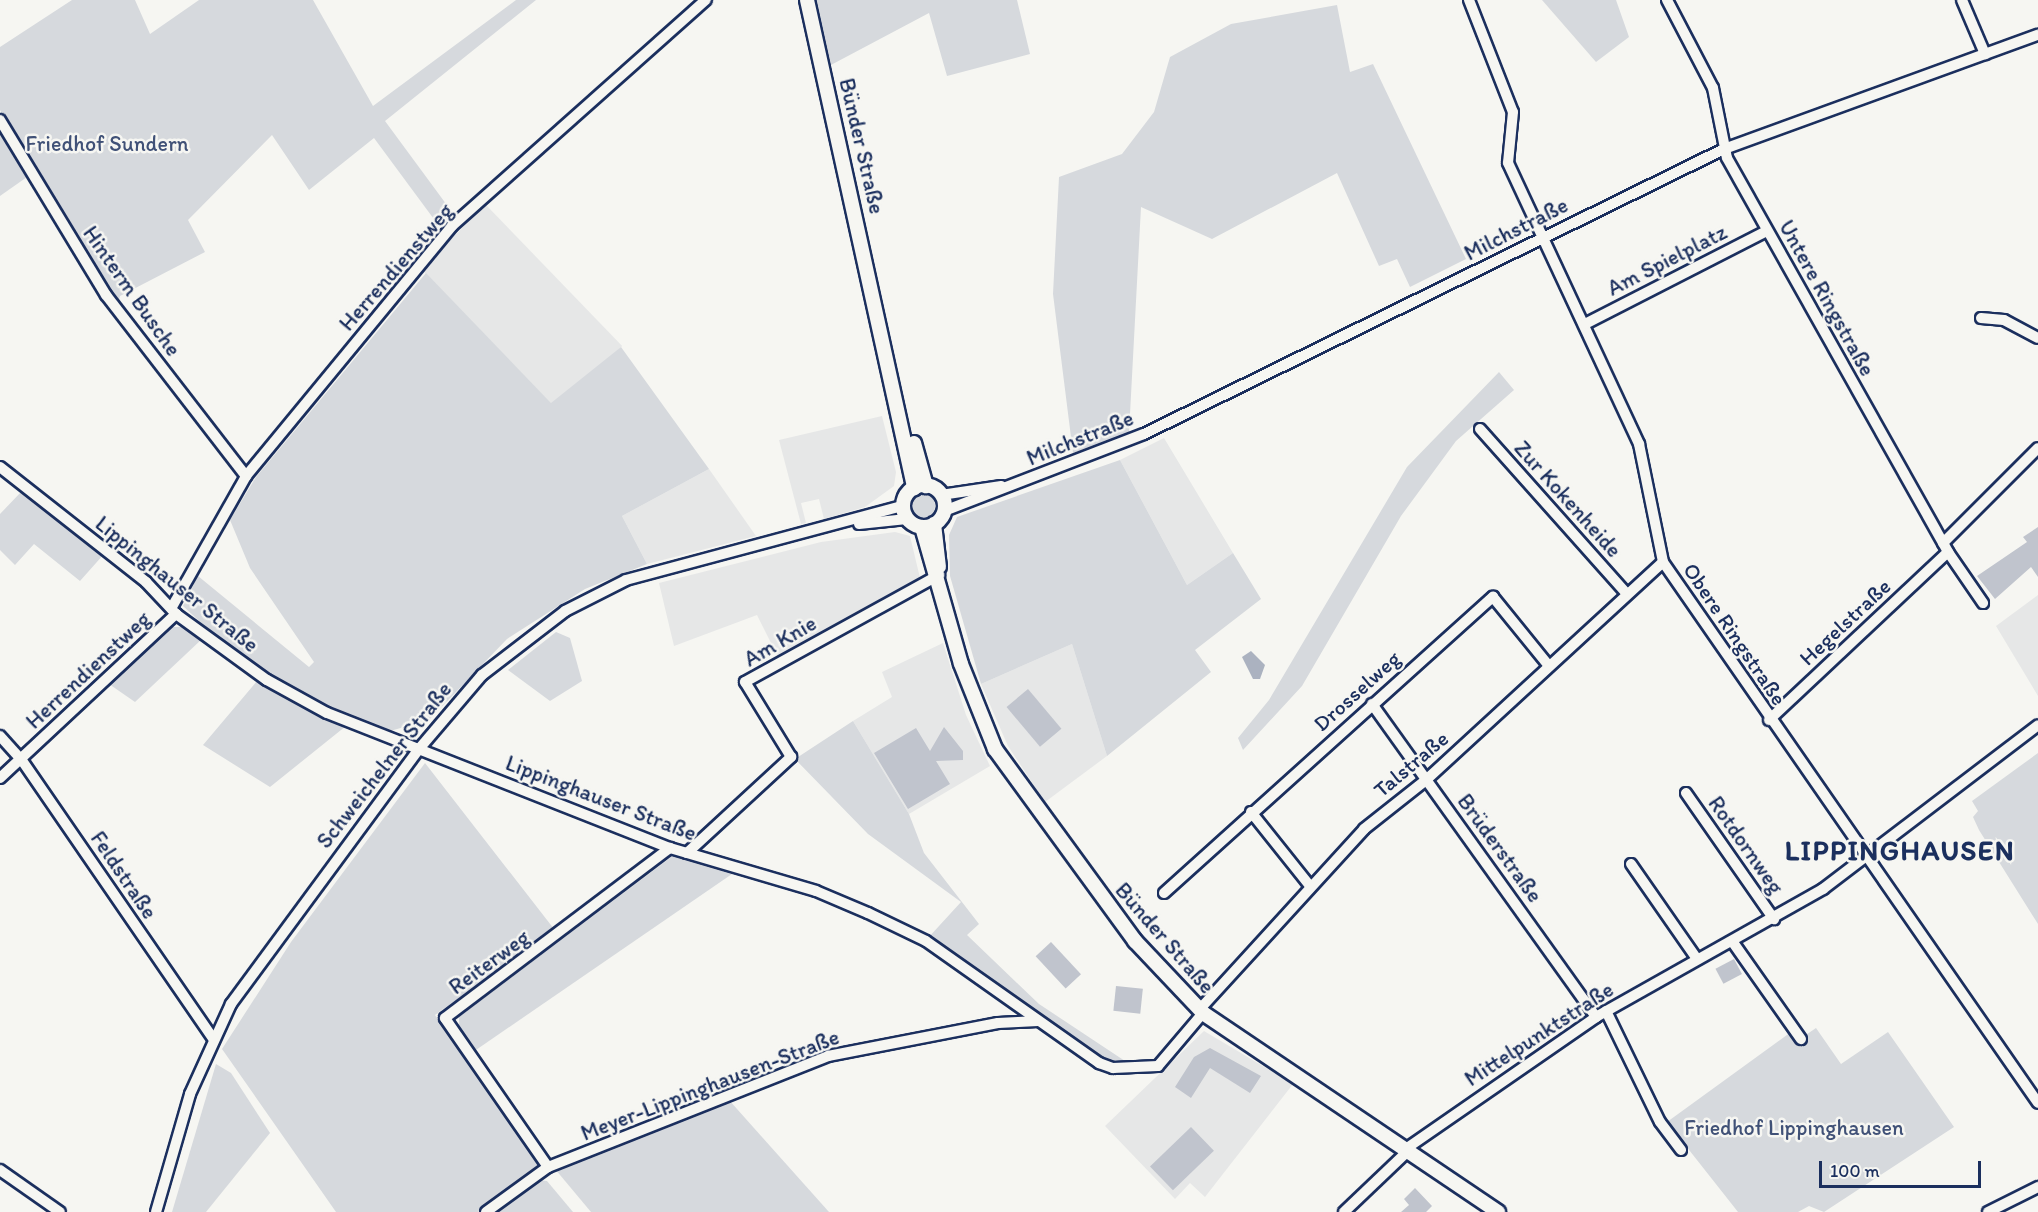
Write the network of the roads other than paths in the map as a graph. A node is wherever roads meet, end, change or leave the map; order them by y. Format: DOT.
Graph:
graph roads {
  1 [pos="706,0"];
  2 [pos="807,0"];
  3 [pos="1469,0"];
  4 [pos="1667,0"];
  5 [pos="1962,0"];
  6 [pos="2038,35"];
  7 [pos="1985,54"];
  8 [pos="0,120"];
  9 [pos="1724,149"];
  10 [pos="1767,231"];
  11 [pos="1543,237"];
  12 [pos="1981,318"];
  13 [pos="1585,324"];
  14 [pos="2038,338"];
  15 [pos="1480,429"];
  16 [pos="2038,448"];
  17 [pos="0,467"];
  18 [pos="246,476"];
  19 [pos="1022,483"];
  20 [pos="920,487"];
  21 [pos="941,495"];
  22 [pos="944,511"];
  23 [pos="905,512"];
  24 [pos="928,526"];
  25 [pos="1946,547"];
  26 [pos="1664,562"];
  27 [pos="939,575"];
  28 [pos="1627,594"];
  29 [pos="1983,603"];
  30 [pos="174,611"];
  31 [pos="1549,666"];
  32 [pos="1372,704"];
  33 [pos="1769,720"];
  34 [pos="2038,725"];
  35 [pos="0,736"];
  36 [pos="419,748"];
  37 [pos="21,759"];
  38 [pos="0,778"];
  39 [pos="1426,780"];
  40 [pos="1686,793"];
  41 [pos="1251,812"];
  42 [pos="670,848"];
  43 [pos="687,853"];
  44 [pos="1866,857"];
  45 [pos="1631,864"];
  46 [pos="1310,885"];
  47 [pos="1164,893"];
  48 [pos="1774,919"];
  49 [pos="1732,941"];
  50 [pos="1697,959"];
  51 [pos="1009,1001"];
  52 [pos="1201,1012"];
  53 [pos="1601,1014"];
  54 [pos="1038,1021"];
  55 [pos="998,1023"];
  56 [pos="213,1038"];
  57 [pos="1801,1039"];
  58 [pos="2038,1103"];
  59 [pos="1408,1149"];
  60 [pos="1681,1150"];
  61 [pos="548,1167"];
  62 [pos="0,1170"];
  63 [pos="2038,1187"];
  64 [pos="60,1212"];
  65 [pos="156,1212"];
  66 [pos="486,1212"];
  67 [pos="1344,1212"];
  68 [pos="1498,1212"];
  69 [pos="1988,1212"];
  1 -- 18 [label="street, Herrendienstweg"];
  2 -- 20 [label="main road, Bünder Straße"];
  3 -- 11 [label="street, Obere Ringstraße"];
  4 -- 9 [label="street, Untere Ringstraße"];
  5 -- 7 [label="street"];
  6 -- 7 [label="street, Milchstraße"];
  7 -- 9 [label="street, Milchstraße"];
  8 -- 18 [label="street, Hinterm Busche"];
  9 -- 10 [label="street, Untere Ringstraße"];
  9 -- 11 [label="street, Milchstraße"];
  10 -- 13 [label="street, Am Spielplatz"];
  10 -- 25 [label="street, Untere Ringstraße"];
  11 -- 13 [label="street, Obere Ringstraße"];
  11 -- 19 [label="street, Milchstraße"];
  12 -- 14 [label="street"];
  13 -- 26 [label="street, Obere Ringstraße"];
  15 -- 28 [label="street, Zur Kokenheide"];
  16 -- 25 [label="street, Hegelstraße"];
  17 -- 30 [label="street, Lippinghauser Straße"];
  18 -- 30 [label="street, Herrendienstweg"];
  19 -- 21 [label="street, Milchstraße"];
  19 -- 22 [label="street, Milchstraße"];
  20 -- 21 [label="main road"];
  20 -- 23 [label="main road"];
  21 -- 22 [label="main road"];
  22 -- 24 [label="main road"];
  23 -- 24 [label="main road"];
  23 -- 36 [label="street, Schweichelner Straße"];
  24 -- 27 [label="main road, Bünder Straße"];
  25 -- 29 [label="street, Untere Ringstraße"];
  25 -- 33 [label="street, Hegelstraße"];
  26 -- 28 [label="street, Talstraße"];
  26 -- 33 [label="street, Obere Ringstraße"];
  27 -- 43 [label="street, Am Knie"];
  27 -- 52 [label="main road, Bünder Straße"];
  28 -- 31 [label="street, Talstraße"];
  30 -- 36 [label="street, Lippinghauser Straße"];
  30 -- 37 [label="street, Herrendienstweg"];
  31 -- 32 [label="street, Drosselweg"];
  31 -- 39 [label="street, Talstraße"];
  32 -- 39 [label="street, Brüderstraße"];
  32 -- 41 [label="street, Drosselweg"];
  33 -- 44 [label="street, Obere Ringstraße"];
  34 -- 44 [label="street, Mittelpunktstraße"];
  35 -- 37 [label="street, Feldstraße"];
  36 -- 42 [label="street, Lippinghauser Straße"];
  36 -- 56 [label="street, Schweichelner Straße"];
  37 -- 38 [label="street, Herrendienstweg"];
  37 -- 56 [label="street, Feldstraße"];
  39 -- 46 [label="street, Talstraße"];
  39 -- 53 [label="street, Brüderstraße"];
  40 -- 48 [label="street, Rotdornweg"];
  41 -- 46 [label="street"];
  41 -- 47 [label="street, Drosselweg"];
  42 -- 43 [label="street, Lippinghauser Straße"];
  42 -- 61 [label="street, Reiterweg"];
  43 -- 51 [label="street, Lippinghauser Straße"];
  44 -- 48 [label="street, Mittelpunktstraße"];
  44 -- 58 [label="street, Obere Ringstraße"];
  45 -- 50 [label="street"];
  46 -- 52 [label="street, Talstraße"];
  48 -- 49 [label="street, Mittelpunktstraße"];
  49 -- 50 [label="street, Mittelpunktstraße"];
  49 -- 57 [label="street"];
  50 -- 53 [label="street, Mittelpunktstraße"];
  51 -- 54 [label="street, Lippinghauser Straße"];
  51 -- 55 [label="street"];
  52 -- 54 [label="street, Lippinghauser Straße"];
  52 -- 59 [label="main road, Bünder Straße"];
  53 -- 59 [label="street, Mittelpunktstraße"];
  53 -- 60 [label="street, Brüderstraße"];
  54 -- 55 [label="street, Meyer-Lippinghausen-Straße"];
  55 -- 61 [label="street, Meyer-Lippinghausen-Straße"];
  56 -- 65 [label="street, Schweichelner Straße"];
  59 -- 67 [label="street, Mittelpunktstraße"];
  59 -- 68 [label="main road, Bünder Straße"];
  61 -- 66 [label="street, Meyer-Lippinghausen-Straße"];
  62 -- 64 [label="street"];
  63 -- 69 [label="street"];
}
